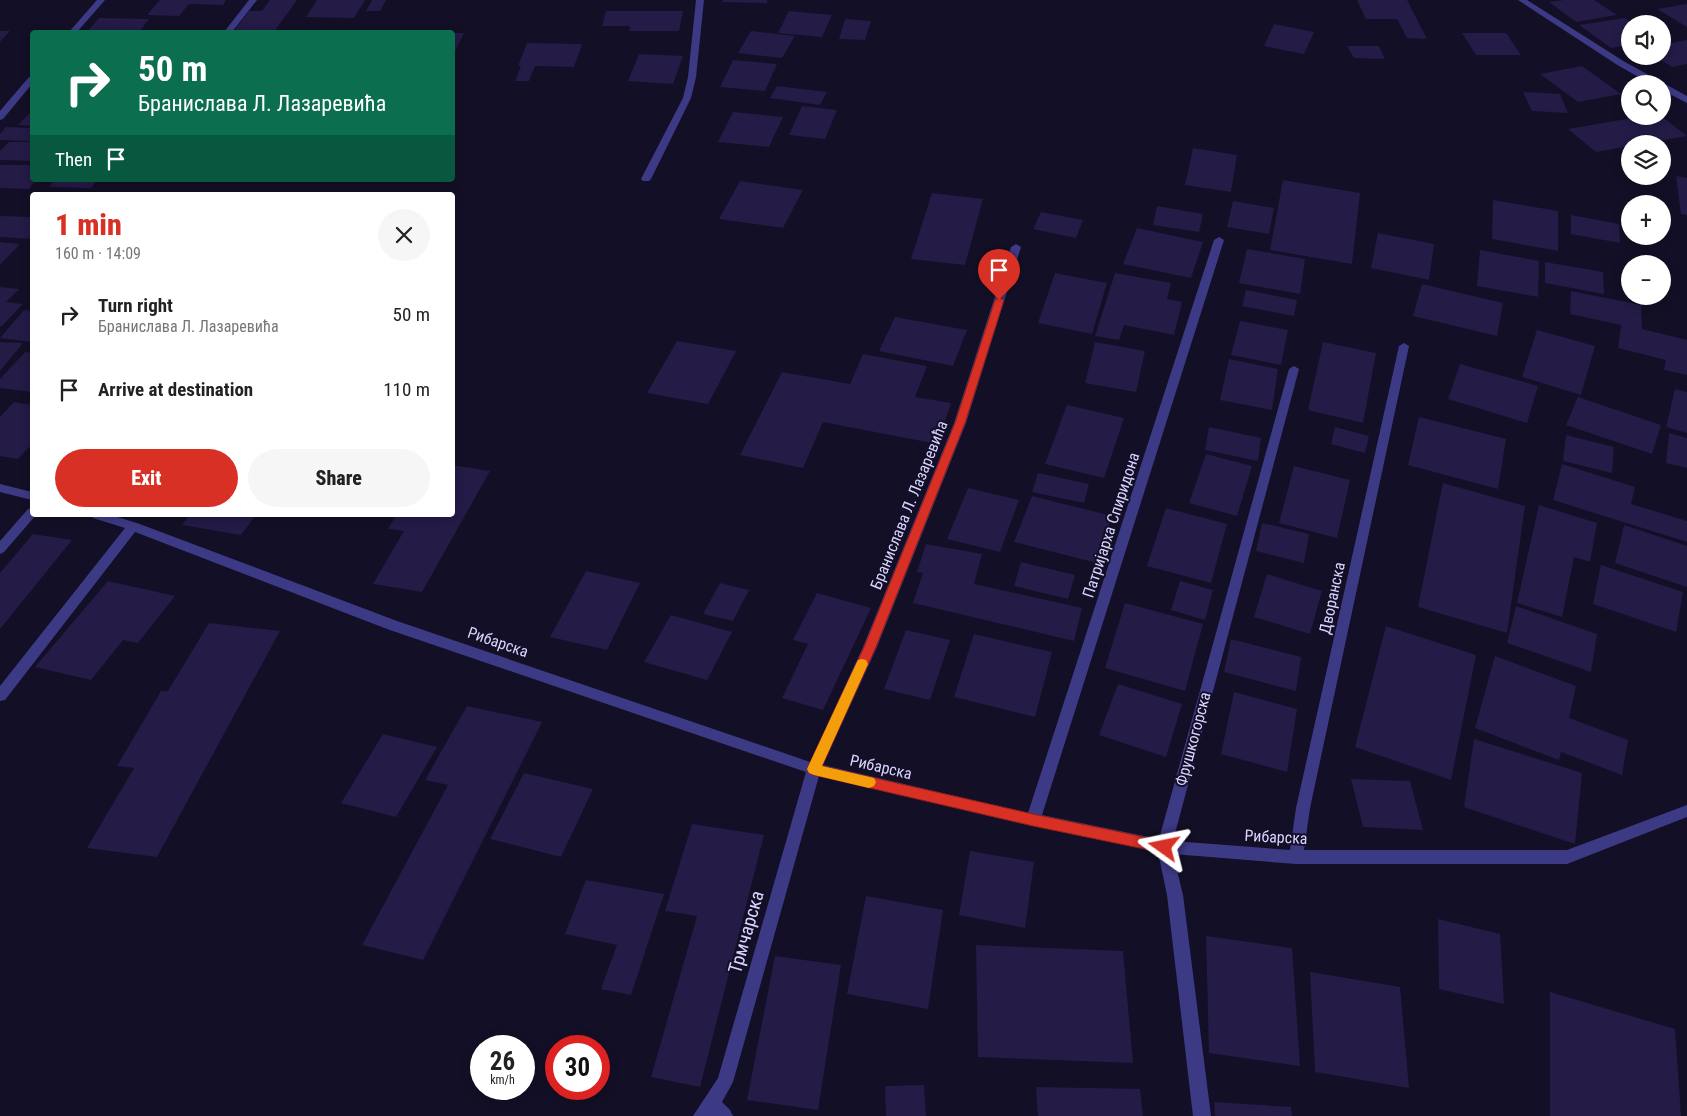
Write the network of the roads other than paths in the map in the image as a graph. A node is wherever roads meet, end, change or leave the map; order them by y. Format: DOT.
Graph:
graph roads {
  1 [pos="101,0"];
  2 [pos="253,0"];
  3 [pos="700,0"];
  4 [pos="1522,0"];
  5 [pos="75,30"];
  6 [pos="230,30"];
  7 [pos="1642,75"];
  8 [pos="30,81"];
  9 [pos="1671,91"];
  10 [pos="1687,100"];
  11 [pos="0,117"];
  12 [pos="646,179"];
  13 [pos="1219,240"];
  14 [pos="1016,247"];
  15 [pos="1404,346"];
  16 [pos="1294,369"];
  17 [pos="0,488"];
  18 [pos="30,496"];
  19 [pos="30,514"];
  20 [pos="104,517"];
  21 [pos="133,526"];
  22 [pos="0,549"];
  23 [pos="0,696"];
  24 [pos="814,769"];
  25 [pos="1687,811"];
  26 [pos="1033,820"];
  27 [pos="1164,847"];
  28 [pos="1296,857"];
  29 [pos="706,1109"];
  30 [pos="724,1116"];
  31 [pos="1202,1116"];
  1 -- 5 [label="street"];
  2 -- 6 [label="street"];
  3 -- 12 [label="street"];
  4 -- 7 [label="street"];
  8 -- 11 [label="street"];
  9 -- 10 [label="street"];
  13 -- 26 [label="street, Патријарха Спиридона"];
  14 -- 24 [label="street, Бранислава Л. Лазаревића"];
  15 -- 28 [label="street, Дворанска"];
  16 -- 27 [label="street, Фрушкогорска"];
  17 -- 18 [label="street"];
  19 -- 22 [label="street"];
  20 -- 21 [label="street, Рибарска"];
  21 -- 23 [label="street"];
  21 -- 24 [label="street, Рибарска"];
  24 -- 26 [label="street, Рибарска"];
  24 -- 29 [label="street, Трмчарска"];
  25 -- 28 [label="street, Рибарска"];
  26 -- 27 [label="street, Рибарска"];
  27 -- 28 [label="street, Рибарска"];
  27 -- 31 [label="street, Фрушкогорска"];
  29 -- 30 [label="street, Трмчарска"];
}
